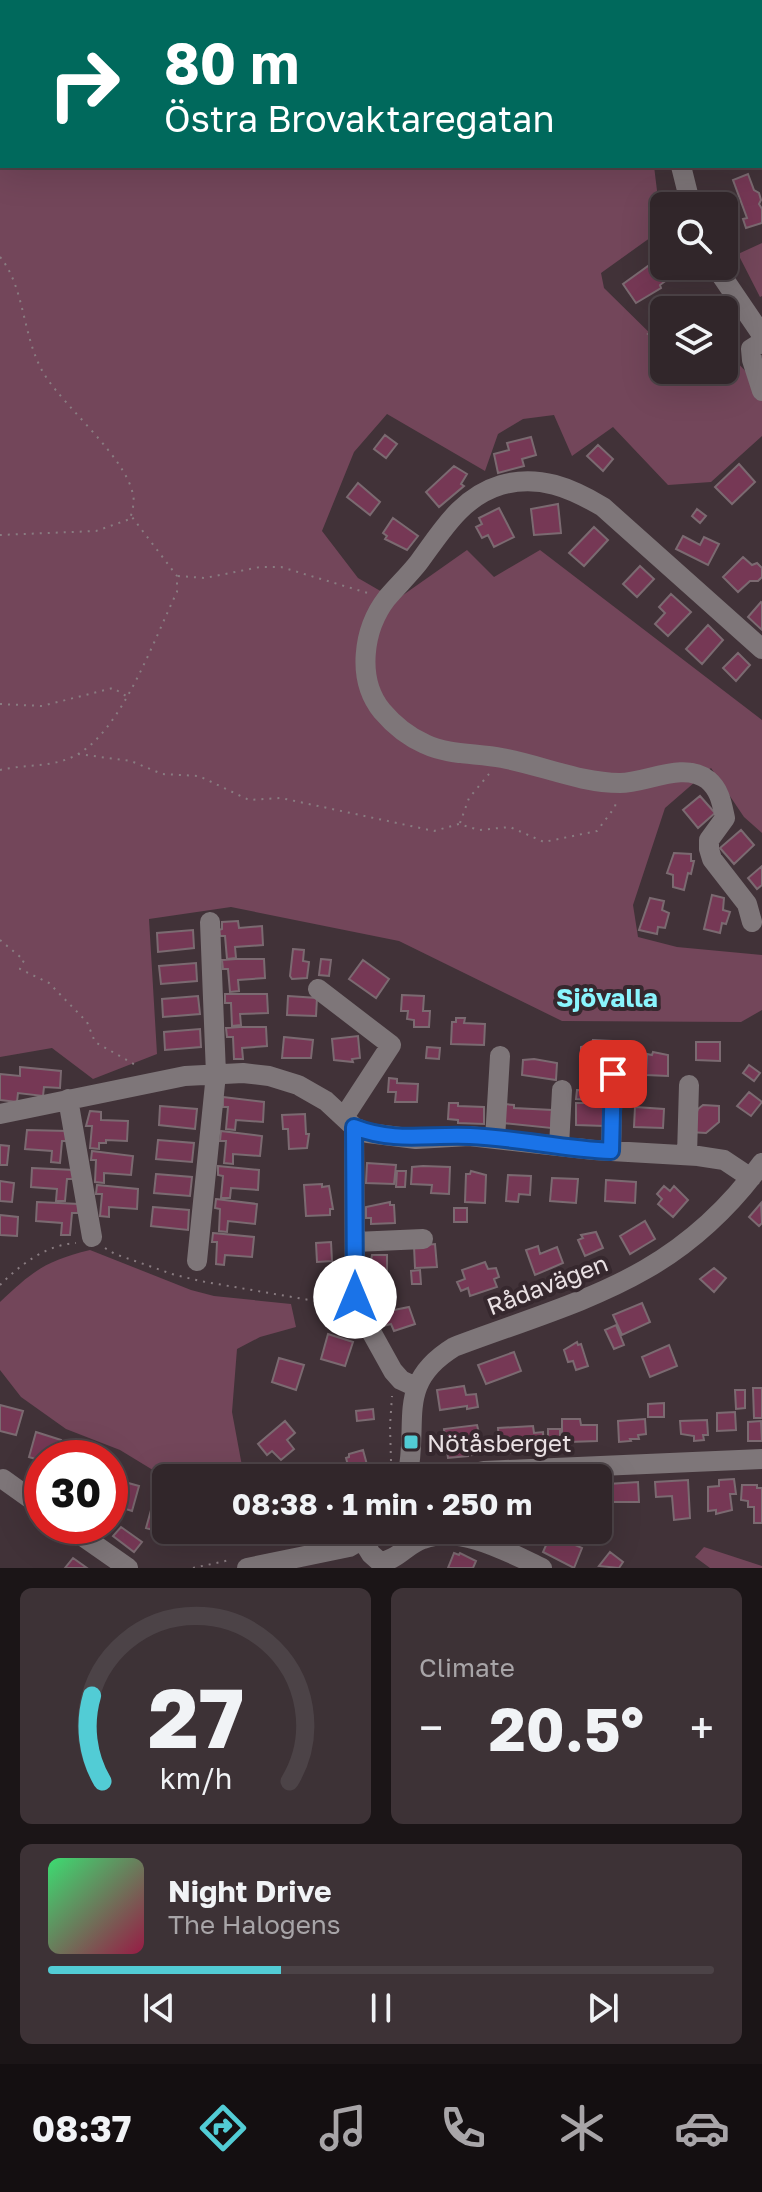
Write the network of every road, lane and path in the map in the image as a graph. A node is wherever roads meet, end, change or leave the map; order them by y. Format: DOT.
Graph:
graph roads {
  1 [pos="682,168"];
  2 [pos="688,192"];
  3 [pos="0,257"];
  4 [pos="725,280"];
  5 [pos="762,335"];
  6 [pos="762,342"];
  7 [pos="762,391"];
  8 [pos="132,516"];
  9 [pos="0,535"];
  10 [pos="177,576"];
  11 [pos="387,599"];
  12 [pos="762,649"];
  13 [pos="127,696"];
  14 [pos="0,704"];
  15 [pos="78,754"];
  16 [pos="502,758"];
  17 [pos="0,770"];
  18 [pos="620,783"];
  19 [pos="459,824"];
  20 [pos="210,922"];
  21 [pos="752,922"];
  22 [pos="0,940"];
  23 [pos="318,989"];
  24 [pos="500,1056"];
  25 [pos="216,1074"];
  26 [pos="613,1074"];
  27 [pos="153,1082"];
  28 [pos="689,1085"];
  29 [pos="562,1090"];
  30 [pos="68,1099"];
  31 [pos="0,1114"];
  32 [pos="677,1116"];
  33 [pos="349,1122"];
  34 [pos="495,1139"];
  35 [pos="559,1146"];
  36 [pos="611,1151"];
  37 [pos="682,1155"];
  38 [pos="756,1171"];
  39 [pos="92,1237"];
  40 [pos="423,1239"];
  41 [pos="355,1242"];
  42 [pos="197,1261"];
  43 [pos="0,1285"];
  44 [pos="347,1306"];
  45 [pos="416,1387"];
  46 [pos="762,1459"];
  47 [pos="408,1464"];
  48 [pos="612,1465"];
  49 [pos="3,1479"];
  50 [pos="24,1494"];
  51 [pos="94,1544"];
  52 [pos="350,1544"];
  53 [pos="370,1544"];
  54 [pos="404,1544"];
  55 [pos="484,1544"];
  56 [pos="283,1565"];
  57 [pos="128,1568"];
  58 [pos="247,1568"];
  59 [pos="539,1568"];
  1 -- 2 [label="street"];
  3 -- 8 [label="path"];
  4 -- 5 [label="street"];
  6 -- 7 [label="street"];
  8 -- 9 [label="path"];
  8 -- 10 [label="path"];
  10 -- 11 [label="path"];
  10 -- 13 [label="path"];
  11 -- 12 [label="street"];
  11 -- 16 [label="street"];
  13 -- 14 [label="path"];
  13 -- 15 [label="path"];
  15 -- 17 [label="path"];
  15 -- 19 [label="path"];
  16 -- 18 [label="street"];
  16 -- 19 [label="path"];
  18 -- 19 [label="path"];
  18 -- 21 [label="street"];
  20 -- 25 [label="street"];
  22 -- 27 [label="path"];
  23 -- 33 [label="street"];
  24 -- 34 [label="street"];
  25 -- 27 [label="street"];
  25 -- 33 [label="street"];
  25 -- 42 [label="street"];
  26 -- 36 [label="street"];
  27 -- 30 [label="street"];
  28 -- 37 [label="street"];
  29 -- 35 [label="street"];
  30 -- 31 [label="street"];
  30 -- 39 [label="street"];
  32 -- 37 [label="street"];
  33 -- 34 [label="street"];
  33 -- 41 [label="street"];
  34 -- 35 [label="street"];
  35 -- 36 [label="street"];
  36 -- 37 [label="street"];
  37 -- 38 [label="street"];
  38 -- 45 [label="street, Rådavägen"];
  39 -- 43 [label="path"];
  39 -- 44 [label="path"];
  40 -- 41 [label="street"];
  41 -- 45 [label="street"];
  45 -- 47 [label="street"];
  46 -- 48 [label="street"];
  49 -- 50 [label="street"];
  51 -- 57 [label="street"];
  52 -- 56 [label="street"];
  53 -- 54 [label="street"];
  55 -- 59 [label="street"];
  56 -- 58 [label="street"];
}
